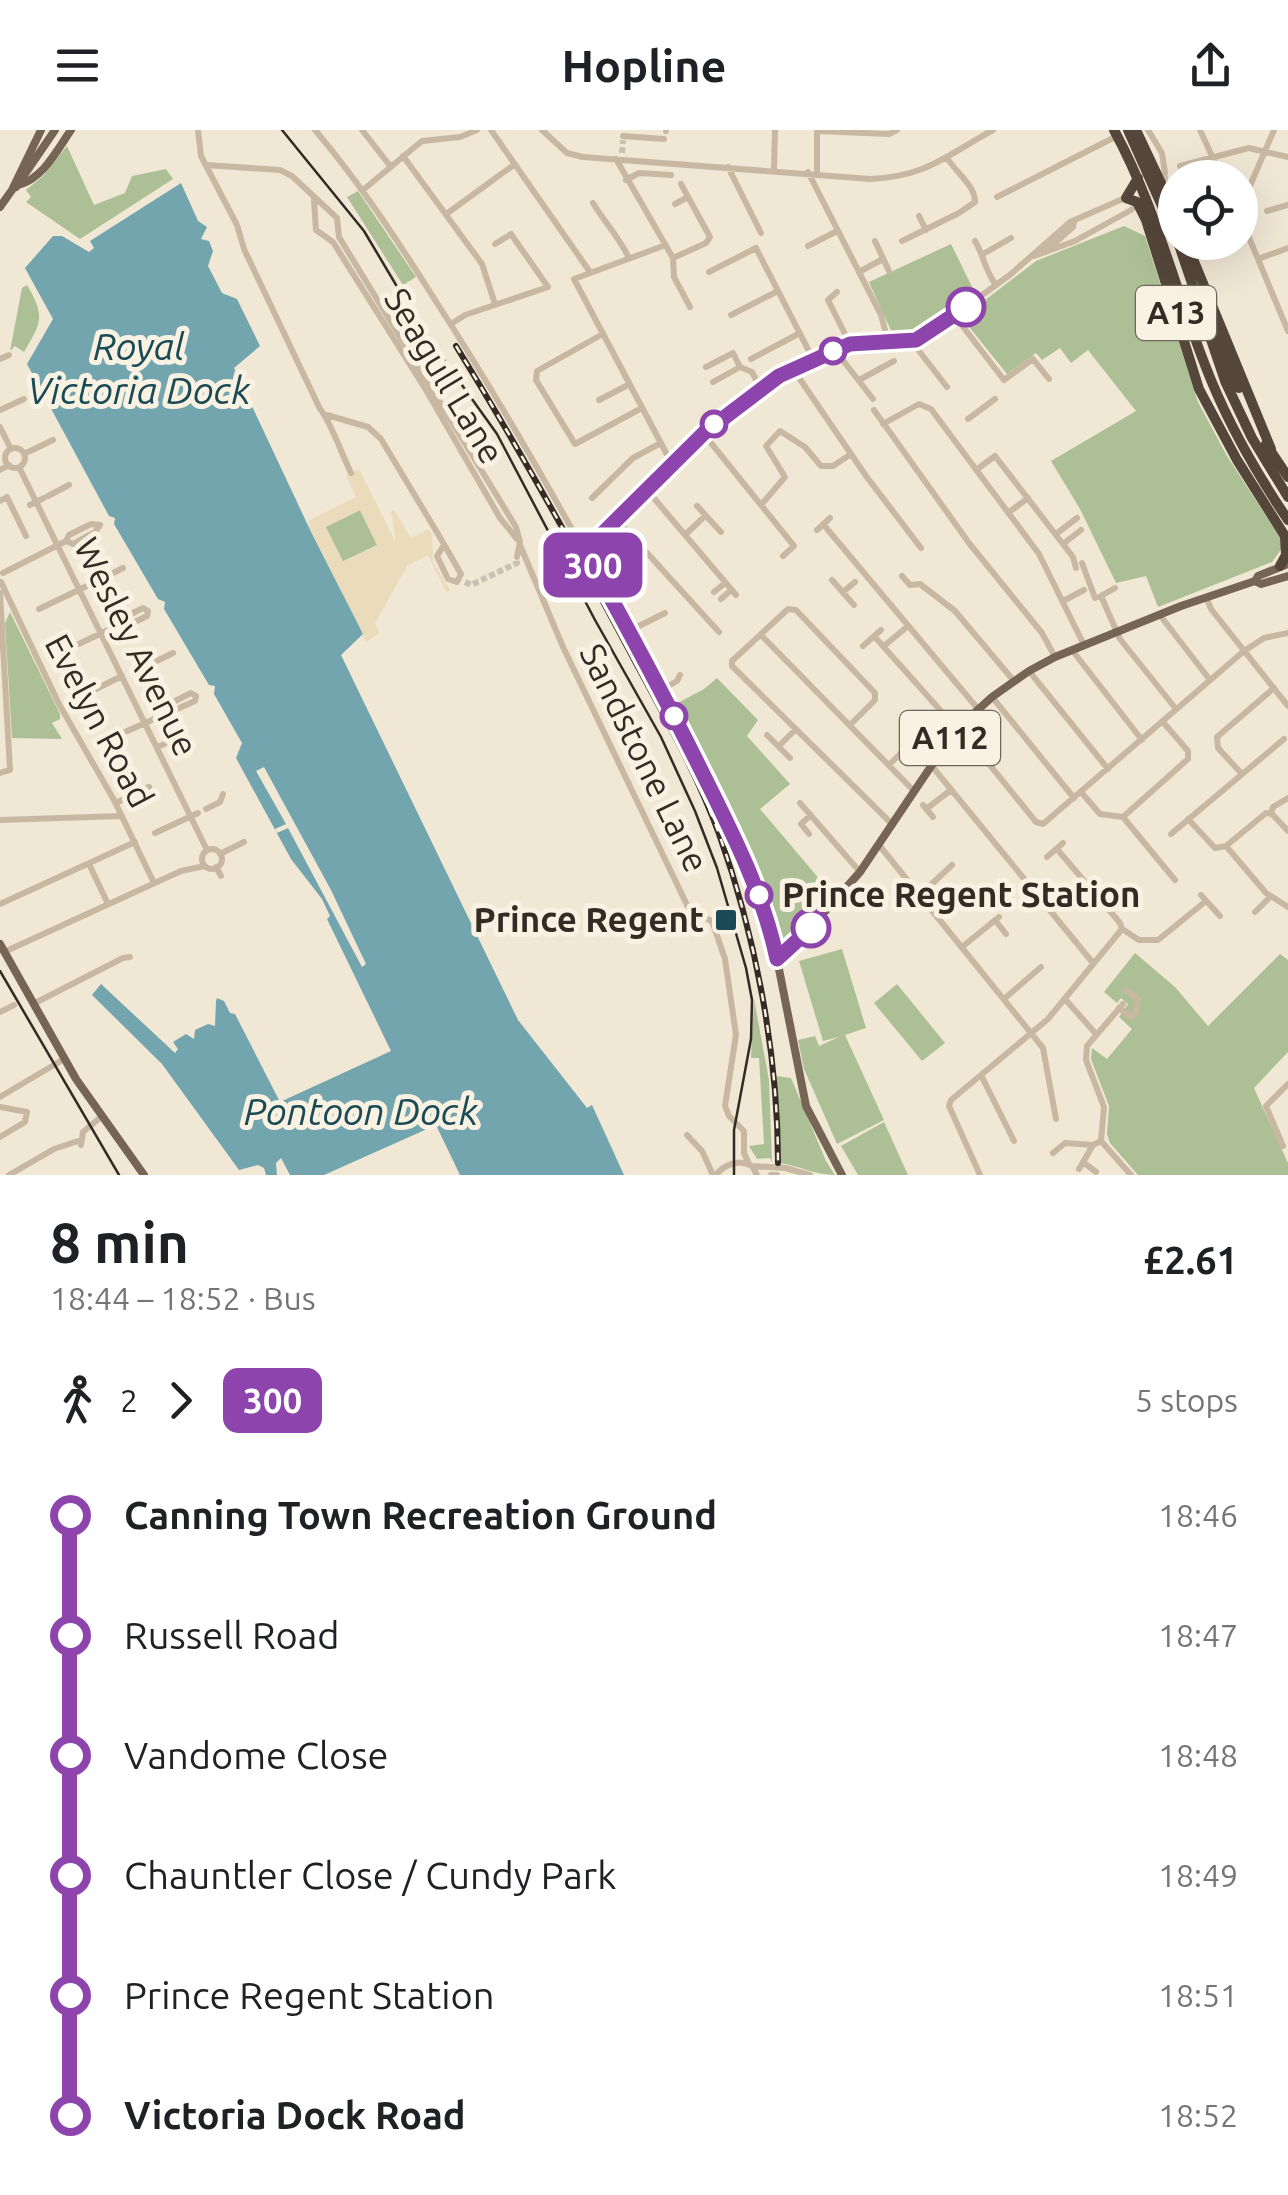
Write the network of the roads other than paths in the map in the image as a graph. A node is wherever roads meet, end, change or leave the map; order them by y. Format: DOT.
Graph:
graph roads {
  1 [pos="40,130"];
  2 [pos="55,130"];
  3 [pos="71,130"];
  4 [pos="198,130"];
  5 [pos="315,130"];
  6 [pos="362,130"];
  7 [pos="477,130"];
  8 [pos="492,130"];
  9 [pos="542,130"];
  10 [pos="776,130"];
  11 [pos="897,130"];
  12 [pos="993,130"];
  13 [pos="1136,130"];
  14 [pos="1148,130"];
  15 [pos="1200,130"];
  16 [pos="1274,130"];
  17 [pos="817,131"];
  18 [pos="884,132"];
  19 [pos="1120,132"];
  20 [pos="665,133"];
  21 [pos="623,135"];
  22 [pos="1264,152"];
  23 [pos="573,155"];
  24 [pos="403,156"];
  25 [pos="1212,156"];
  26 [pos="620,157"];
  27 [pos="1288,157"];
  28 [pos="947,158"];
  29 [pos="1163,160"];
  30 [pos="1199,160"];
  31 [pos="1214,160"];
  32 [pos="516,164"];
  33 [pos="206,165"];
  34 [pos="727,166"];
  35 [pos="392,167"];
  36 [pos="580,167"];
  37 [pos="1258,167"];
  38 [pos="774,170"];
  39 [pos="812,172"];
  40 [pos="672,175"];
  41 [pos="1158,177"];
  42 [pos="1138,178"];
  43 [pos="626,180"];
  44 [pos="17,184"];
  45 [pos="681,184"];
  46 [pos="363,190"];
  47 [pos="688,197"];
  48 [pos="997,197"];
  49 [pos="1126,198"];
  50 [pos="314,199"];
  51 [pos="1158,202"];
  52 [pos="593,203"];
  53 [pos="675,204"];
  54 [pos="1288,205"];
  55 [pos="0,207"];
  56 [pos="1131,210"];
  57 [pos="1267,211"];
  58 [pos="449,212"];
  59 [pos="328,213"];
  60 [pos="919,216"];
  61 [pos="316,219"];
  62 [pos="1074,222"];
  63 [pos="757,229"];
  64 [pos="926,230"];
  65 [pos="837,231"];
  66 [pos="336,232"];
  67 [pos="1080,236"];
  68 [pos="326,237"];
  69 [pos="1011,238"];
  70 [pos="1050,238"];
  71 [pos="1061,238"];
  72 [pos="874,241"];
  73 [pos="902,241"];
  74 [pos="975,241"];
  75 [pos="496,244"];
  76 [pos="663,246"];
  77 [pos="808,246"];
  78 [pos="1288,248"];
  79 [pos="487,250"];
  80 [pos="1047,250"];
  81 [pos="983,254"];
  82 [pos="1033,256"];
  83 [pos="477,258"];
  84 [pos="629,258"];
  85 [pos="673,258"];
  86 [pos="1258,258"];
  87 [pos="883,259"];
  88 [pos="1184,260"];
  89 [pos="1193,260"];
  90 [pos="590,272"];
  91 [pos="709,272"];
  92 [pos="859,272"];
  93 [pos="889,272"];
  94 [pos="996,285"];
  95 [pos="1193,290"];
  96 [pos="778,291"];
  97 [pos="837,292"];
  98 [pos="495,304"];
  99 [pos="690,308"];
  100 [pos="731,315"];
  101 [pos="954,316"];
  102 [pos="451,324"];
  103 [pos="1288,331"];
  104 [pos="800,333"];
  105 [pos="601,335"];
  106 [pos="1195,338"];
  107 [pos="916,340"];
  108 [pos="888,341"];
  109 [pos="850,344"];
  110 [pos="835,350"];
  111 [pos="9,355"];
  112 [pos="0,359"];
  113 [pos="751,359"];
  114 [pos="813,359"];
  115 [pos="894,362"];
  116 [pos="706,368"];
  117 [pos="740,368"];
  118 [pos="793,369"];
  119 [pos="1049,379"];
  120 [pos="859,380"];
  121 [pos="713,382"];
  122 [pos="628,385"];
  123 [pos="947,387"];
  124 [pos="761,389"];
  125 [pos="24,399"];
  126 [pos="873,399"];
  127 [pos="994,399"];
  128 [pos="599,400"];
  129 [pos="640,409"];
  130 [pos="0,410"];
  131 [pos="874,410"];
  132 [pos="326,414"];
  133 [pos="968,418"];
  134 [pos="1218,422"];
  135 [pos="883,424"];
  136 [pos="0,428"];
  137 [pos="704,433"];
  138 [pos="53,440"];
  139 [pos="659,444"];
  140 [pos="11,449"];
  141 [pos="1271,449"];
  142 [pos="24,454"];
  143 [pos="851,454"];
  144 [pos="4,464"];
  145 [pos="672,464"];
  146 [pos="20,466"];
  147 [pos="975,470"];
  148 [pos="351,473"];
  149 [pos="1288,477"];
  150 [pos="70,485"];
  151 [pos="647,490"];
  152 [pos="592,498"];
  153 [pos="1028,498"];
  154 [pos="1288,498"];
  155 [pos="40,500"];
  156 [pos="0,501"];
  157 [pos="761,504"];
  158 [pos="697,506"];
  159 [pos="1008,513"];
  160 [pos="706,516"];
  161 [pos="1077,518"];
  162 [pos="1288,520"];
  163 [pos="618,521"];
  164 [pos="823,524"];
  165 [pos="1081,530"];
  166 [pos="721,532"];
  167 [pos="686,534"];
  168 [pos="1056,534"];
  169 [pos="26,536"];
  170 [pos="1287,539"];
  171 [pos="66,542"];
  172 [pos="520,544"];
  173 [pos="1063,544"];
  174 [pos="444,545"];
  175 [pos="58,546"];
  176 [pos="920,548"];
  177 [pos="585,551"];
  178 [pos="782,556"];
  179 [pos="517,557"];
  180 [pos="1284,565"];
  181 [pos="123,568"];
  182 [pos="461,574"];
  183 [pos="1,576"];
  184 [pos="902,576"];
  185 [pos="1288,576"];
  186 [pos="860,578"];
  187 [pos="832,580"];
  188 [pos="1255,581"];
  189 [pos="466,582"];
  190 [pos="725,582"];
  191 [pos="86,586"];
  192 [pos="1115,588"];
  193 [pos="1084,590"];
  194 [pos="842,592"];
  195 [pos="0,593"];
  196 [pos="1206,597"];
  197 [pos="1096,598"];
  198 [pos="1062,600"];
  199 [pos="10,604"];
  200 [pos="854,605"];
  201 [pos="39,609"];
  202 [pos="666,613"];
  203 [pos="1159,614"];
  204 [pos="2,620"];
  205 [pos="908,626"];
  206 [pos="110,630"];
  207 [pos="628,631"];
  208 [pos="1117,631"];
  209 [pos="720,632"];
  210 [pos="101,633"];
  211 [pos="1288,633"];
  212 [pos="761,635"];
  213 [pos="1,641"];
  214 [pos="1084,645"];
  215 [pos="862,646"];
  216 [pos="884,646"];
  217 [pos="1072,650"];
  218 [pos="1244,651"];
  219 [pos="172,653"];
  220 [pos="58,654"];
  221 [pos="1055,657"];
  222 [pos="1029,670"];
  223 [pos="127,675"];
  224 [pos="680,676"];
  225 [pos="1210,680"];
  226 [pos="1014,681"];
  227 [pos="1274,688"];
  228 [pos="660,690"];
  229 [pos="3,693"];
  230 [pos="82,696"];
  231 [pos="992,697"];
  232 [pos="1288,706"];
  233 [pos="978,709"];
  234 [pos="1176,710"];
  235 [pos="155,716"];
  236 [pos="144,721"];
  237 [pos="1163,722"];
  238 [pos="850,725"];
  239 [pos="958,728"];
  240 [pos="796,729"];
  241 [pos="767,735"];
  242 [pos="189,740"];
  243 [pos="1142,740"];
  244 [pos="1284,740"];
  245 [pos="4,741"];
  246 [pos="100,743"];
  247 [pos="910,744"];
  248 [pos="778,746"];
  249 [pos="157,747"];
  250 [pos="790,758"];
  251 [pos="889,765"];
  252 [pos="930,765"];
  253 [pos="1108,770"];
  254 [pos="0,773"];
  255 [pos="1242,774"];
  256 [pos="149,787"];
  257 [pos="914,790"];
  258 [pos="952,790"];
  259 [pos="1081,792"];
  260 [pos="224,794"];
  261 [pos="1074,798"];
  262 [pos="1288,798"];
  263 [pos="116,803"];
  264 [pos="800,803"];
  265 [pos="206,809"];
  266 [pos="1270,813"];
  267 [pos="194,815"];
  268 [pos="122,816"];
  269 [pos="811,816"];
  270 [pos="933,818"];
  271 [pos="1123,818"];
  272 [pos="1188,819"];
  273 [pos="0,820"];
  274 [pos="892,825"];
  275 [pos="1288,831"];
  276 [pos="156,833"];
  277 [pos="809,834"];
  278 [pos="1171,834"];
  279 [pos="135,842"];
  280 [pos="244,842"];
  281 [pos="879,845"];
  282 [pos="1226,846"];
  283 [pos="207,850"];
  284 [pos="220,854"];
  285 [pos="1047,857"];
  286 [pos="204,862"];
  287 [pos="89,864"];
  288 [pos="952,865"];
  289 [pos="216,867"];
  290 [pos="860,872"];
  291 [pos="220,876"];
  292 [pos="1175,880"];
  293 [pos="154,883"];
  294 [pos="920,895"];
  295 [pos="1271,896"];
  296 [pos="0,904"];
  297 [pos="108,904"];
  298 [pos="1288,907"];
  299 [pos="1255,912"];
  300 [pos="1220,916"];
  301 [pos="1122,929"];
  302 [pos="1006,934"];
  303 [pos="962,946"];
  304 [pos="2,948"];
  305 [pos="130,957"];
  306 [pos="777,959"];
  307 [pos="1093,963"];
  308 [pos="1042,966"];
  309 [pos="1126,990"];
  310 [pos="1004,999"];
  311 [pos="1065,999"];
  312 [pos="32,1004"];
  313 [pos="14,1005"];
  314 [pos="0,1012"];
  315 [pos="1032,1032"];
  316 [pos="1096,1034"];
  317 [pos="64,1060"];
  318 [pos="981,1075"];
  319 [pos="1286,1090"];
  320 [pos="0,1097"];
  321 [pos="0,1107"];
  322 [pos="102,1116"];
  323 [pos="1056,1119"];
  324 [pos="687,1135"];
  325 [pos="0,1138"];
  326 [pos="1014,1141"];
  327 [pos="1097,1143"];
  328 [pos="1283,1146"];
  329 [pos="744,1152"];
  330 [pos="1053,1153"];
  331 [pos="734,1164"];
  332 [pos="751,1165"];
  333 [pos="1096,1172"];
  334 [pos="9,1175"];
  335 [pos="144,1175"];
  336 [pos="715,1175"];
  337 [pos="756,1175"];
  338 [pos="810,1175"];
  339 [pos="842,1175"];
  340 [pos="980,1175"];
  341 [pos="1131,1175"];
  1 -- 44 [label="main road"];
  2 -- 44 [label="main road"];
  3 -- 44 [label="main road"];
  4 -- 33 [label="street"];
  5 -- 46 [label="street"];
  6 -- 35 [label="street"];
  7 -- 24 [label="street"];
  8 -- 32 [label="street"];
  9 -- 23 [label="street"];
  10 -- 38 [label="street"];
  11 -- 18 [label="street"];
  12 -- 28 [label="street"];
  13 -- 41 [label="highway"];
  14 -- 29 [label="street"];
  15 -- 25 [label="street"];
  16 -- 22 [label="street"];
  17 -- 18 [label="street"];
  17 -- 39 [label="street"];
  19 -- 42 [label="highway, A13"];
  19 -- 48 [label="street"];
  19 -- 51 [label="highway, A13"];
  20 -- 21 [label="street"];
  22 -- 25 [label="street"];
  22 -- 27 [label="street"];
  22 -- 37 [label="street"];
  23 -- 26 [label="street"];
  23 -- 36 [label="street"];
  24 -- 35 [label="street"];
  24 -- 83 [label="street"];
  25 -- 30 [label="street"];
  25 -- 31 [label="street"];
  26 -- 34 [label="street"];
  26 -- 43 [label="street"];
  28 -- 39 [label="street"];
  28 -- 64 [label="street"];
  32 -- 58 [label="street"];
  32 -- 90 [label="street"];
  33 -- 50 [label="street, Seagull Lane"];
  33 -- 132 [label="street"];
  34 -- 38 [label="street"];
  34 -- 63 [label="street"];
  35 -- 46 [label="street"];
  38 -- 39 [label="street"];
  39 -- 65 [label="street"];
  40 -- 43 [label="street"];
  42 -- 49 [label="highway"];
  42 -- 106 [label="highway, A13"];
  43 -- 76 [label="street"];
  44 -- 55 [label="main road"];
  45 -- 47 [label="street"];
  46 -- 102 [label="street"];
  47 -- 53 [label="street"];
  47 -- 85 [label="street"];
  49 -- 62 [label="street"];
  49 -- 134 [label="highway, A13"];
  50 -- 59 [label="street, Seagull Lane"];
  50 -- 61 [label="street, Seagull Lane"];
  52 -- 84 [label="street"];
  54 -- 57 [label="street"];
  56 -- 67 [label="street"];
  59 -- 61 [label="street"];
  59 -- 66 [label="street, Seagull Lane"];
  60 -- 64 [label="street"];
  61 -- 68 [label="street, Seagull Lane"];
  62 -- 70 [label="street"];
  62 -- 71 [label="street"];
  64 -- 73 [label="street"];
  65 -- 77 [label="street"];
  65 -- 92 [label="street"];
  66 -- 68 [label="street"];
  66 -- 172 [label="street, Seagull Lane"];
  67 -- 71 [label="street"];
  67 -- 80 [label="street"];
  68 -- 172 [label="street, Seagull Lane"];
  69 -- 81 [label="street"];
  70 -- 71 [label="street"];
  70 -- 82 [label="street"];
  71 -- 80 [label="street"];
  72 -- 87 [label="street"];
  74 -- 81 [label="street"];
  75 -- 98 [label="street"];
  76 -- 84 [label="street"];
  76 -- 85 [label="street"];
  78 -- 86 [label="street"];
  79 -- 83 [label="street"];
  80 -- 82 [label="street"];
  81 -- 94 [label="street"];
  82 -- 94 [label="street"];
  83 -- 98 [label="street"];
  84 -- 90 [label="street"];
  85 -- 99 [label="street"];
  86 -- 103 [label="street"];
  87 -- 92 [label="street"];
  87 -- 93 [label="street"];
  88 -- 95 [label="highway, A13"];
  89 -- 141 [label="highway"];
  90 -- 105 [label="street"];
  91 -- 96 [label="street"];
  92 -- 108 [label="street"];
  94 -- 101 [label="street"];
  95 -- 141 [label="highway, A13"];
  95 -- 154 [label="highway, A13"];
  96 -- 100 [label="street"];
  96 -- 104 [label="street"];
  97 -- 109 [label="street"];
  98 -- 102 [label="street"];
  101 -- 107 [label="street"];
  101 -- 119 [label="street"];
  102 -- 177 [label="street"];
  104 -- 113 [label="street"];
  104 -- 114 [label="street"];
  105 -- 122 [label="street"];
  105 -- 129 [label="street"];
  106 -- 134 [label="highway, A13"];
  106 -- 162 [label="highway, A13"];
  107 -- 108 [label="street"];
  107 -- 123 [label="street"];
  108 -- 109 [label="street"];
  109 -- 110 [label="street"];
  110 -- 114 [label="street"];
  110 -- 120 [label="street"];
  111 -- 112 [label="street"];
  114 -- 118 [label="street"];
  115 -- 120 [label="street"];
  116 -- 117 [label="street"];
  117 -- 121 [label="street"];
  117 -- 124 [label="street"];
  118 -- 124 [label="street"];
  118 -- 143 [label="street"];
  120 -- 126 [label="street"];
  122 -- 128 [label="street"];
  122 -- 129 [label="street"];
  124 -- 137 [label="street"];
  125 -- 130 [label="street"];
  127 -- 133 [label="street"];
  129 -- 139 [label="street"];
  131 -- 135 [label="street"];
  132 -- 148 [label="street"];
  132 -- 174 [label="street"];
  134 -- 170 [label="highway, A13"];
  135 -- 147 [label="street"];
  135 -- 221 [label="street"];
  136 -- 140 [label="street"];
  137 -- 145 [label="street"];
  137 -- 157 [label="street"];
  138 -- 142 [label="street"];
  139 -- 145 [label="street"];
  139 -- 152 [label="street"];
  140 -- 142 [label="street"];
  140 -- 144 [label="street"];
  141 -- 149 [label="highway, A13"];
  142 -- 146 [label="street"];
  143 -- 157 [label="street"];
  143 -- 176 [label="street"];
  144 -- 146 [label="street"];
  145 -- 151 [label="street"];
  146 -- 155 [label="street, Wesley Avenue"];
  147 -- 153 [label="street"];
  147 -- 159 [label="street"];
  150 -- 155 [label="street"];
  151 -- 163 [label="street"];
  151 -- 167 [label="street"];
  153 -- 159 [label="street"];
  153 -- 168 [label="street"];
  155 -- 175 [label="street, Wesley Avenue"];
  156 -- 169 [label="street"];
  157 -- 178 [label="street"];
  158 -- 160 [label="street"];
  159 -- 198 [label="street"];
  160 -- 166 [label="street"];
  160 -- 167 [label="street"];
  161 -- 168 [label="street"];
  163 -- 177 [label="street"];
  163 -- 209 [label="street"];
  164 -- 186 [label="street"];
  165 -- 173 [label="street"];
  167 -- 190 [label="street"];
  168 -- 173 [label="street"];
  170 -- 180 [label="highway, A13"];
  171 -- 171 [label="street"];
  171 -- 175 [label="street"];
  172 -- 179 [label="street"];
  172 -- 329 [label="street, Sandstone Lane"];
  173 -- 197 [label="street"];
  174 -- 182 [label="street"];
  174 -- 182 [label="street"];
  175 -- 183 [label="street"];
  175 -- 191 [label="street, Wesley Avenue"];
  177 -- 207 [label="street"];
  180 -- 188 [label="main road, A112"];
  181 -- 191 [label="street"];
  182 -- 189 [label="street"];
  183 -- 199 [label="street, Evelyn Road"];
  184 -- 226 [label="street"];
  185 -- 188 [label="main road, A112"];
  186 -- 194 [label="street"];
  186 -- 205 [label="street"];
  187 -- 194 [label="street"];
  188 -- 196 [label="main road, A112"];
  190 -- 190 [label="street"];
  191 -- 201 [label="street"];
  191 -- 210 [label="street, Wesley Avenue"];
  192 -- 197 [label="street"];
  193 -- 198 [label="street"];
  194 -- 200 [label="street"];
  195 -- 204 [label="street"];
  196 -- 203 [label="main road, A112"];
  196 -- 218 [label="street"];
  197 -- 208 [label="street"];
  198 -- 214 [label="street"];
  199 -- 204 [label="street"];
  199 -- 263 [label="street, Evelyn Road"];
  202 -- 207 [label="street"];
  203 -- 208 [label="main road, A112"];
  203 -- 225 [label="street"];
  204 -- 213 [label="street"];
  205 -- 216 [label="street"];
  205 -- 233 [label="street"];
  206 -- 206 [label="street"];
  206 -- 210 [label="street"];
  207 -- 228 [label="street"];
  208 -- 214 [label="main road, A112"];
  208 -- 234 [label="street"];
  210 -- 220 [label="street"];
  210 -- 223 [label="street, Wesley Avenue"];
  211 -- 218 [label="street"];
  212 -- 238 [label="street"];
  212 -- 238 [label="street"];
  212 -- 240 [label="street"];
  213 -- 229 [label="street"];
  214 -- 217 [label="main road, A112"];
  215 -- 216 [label="street"];
  216 -- 239 [label="street"];
  217 -- 221 [label="main road, A112"];
  217 -- 243 [label="street"];
  218 -- 225 [label="street"];
  218 -- 227 [label="street"];
  219 -- 223 [label="street"];
  221 -- 222 [label="main road, A112"];
  222 -- 226 [label="main road, A112"];
  222 -- 253 [label="street"];
  223 -- 230 [label="street"];
  223 -- 236 [label="street, Wesley Avenue"];
  224 -- 228 [label="street"];
  225 -- 234 [label="street"];
  226 -- 231 [label="main road, A112"];
  227 -- 232 [label="street"];
  227 -- 255 [label="street"];
  228 -- 306 [label="street"];
  229 -- 245 [label="street"];
  231 -- 233 [label="main road, A112"];
  231 -- 261 [label="street"];
  233 -- 239 [label="main road, A112"];
  234 -- 237 [label="street"];
  235 -- 235 [label="street"];
  235 -- 236 [label="street"];
  236 -- 246 [label="street"];
  236 -- 249 [label="street, Wesley Avenue"];
  237 -- 243 [label="street"];
  237 -- 271 [label="street"];
  238 -- 251 [label="street"];
  239 -- 252 [label="main road, A112"];
  239 -- 261 [label="street"];
  240 -- 248 [label="street"];
  240 -- 274 [label="street"];
  241 -- 248 [label="street"];
  242 -- 249 [label="street"];
  243 -- 253 [label="street"];
  244 -- 255 [label="street"];
  245 -- 254 [label="street"];
  247 -- 251 [label="street"];
  248 -- 250 [label="street"];
  249 -- 267 [label="street, Wesley Avenue"];
  251 -- 257 [label="street"];
  252 -- 257 [label="main road, A112"];
  252 -- 258 [label="street"];
  253 -- 259 [label="street"];
  255 -- 272 [label="street"];
  256 -- 263 [label="street"];
  257 -- 274 [label="main road, A112"];
  258 -- 270 [label="street"];
  258 -- 307 [label="street"];
  259 -- 261 [label="street"];
  259 -- 271 [label="street"];
  260 -- 265 [label="street"];
  262 -- 266 [label="street"];
  263 -- 268 [label="street, Evelyn Road"];
  264 -- 269 [label="street"];
  266 -- 275 [label="street"];
  266 -- 282 [label="street"];
  267 -- 276 [label="street"];
  267 -- 283 [label="street, Wesley Avenue"];
  268 -- 273 [label="street"];
  268 -- 279 [label="street, Evelyn Road"];
  269 -- 277 [label="street"];
  269 -- 290 [label="street"];
  271 -- 292 [label="street"];
  272 -- 278 [label="street"];
  272 -- 282 [label="street"];
  274 -- 281 [label="main road, A112"];
  279 -- 287 [label="street"];
  279 -- 293 [label="street, Evelyn Road"];
  280 -- 284 [label="street"];
  281 -- 290 [label="main road, A112"];
  281 -- 294 [label="street"];
  282 -- 295 [label="street"];
  283 -- 284 [label="street"];
  283 -- 286 [label="street"];
  284 -- 289 [label="street"];
  285 -- 301 [label="street"];
  286 -- 289 [label="street"];
  286 -- 293 [label="street"];
  287 -- 296 [label="street"];
  287 -- 297 [label="street"];
  288 -- 294 [label="street"];
  289 -- 291 [label="street"];
  290 -- 306 [label="main road, A112"];
  293 -- 297 [label="street"];
  294 -- 303 [label="street"];
  295 -- 298 [label="street"];
  295 -- 299 [label="street"];
  297 -- 304 [label="street"];
  300 -- 301 [label="street"];
  301 -- 307 [label="street"];
  302 -- 303 [label="street"];
  303 -- 310 [label="street"];
  304 -- 312 [label="main road"];
  305 -- 312 [label="street"];
  306 -- 339 [label="main road"];
  307 -- 311 [label="street"];
  308 -- 310 [label="street"];
  309 -- 316 [label="street"];
  310 -- 315 [label="street"];
  311 -- 315 [label="street"];
  311 -- 316 [label="street"];
  312 -- 317 [label="main road"];
  313 -- 314 [label="street"];
  315 -- 318 [label="street"];
  315 -- 323 [label="street"];
  316 -- 327 [label="street"];
  317 -- 320 [label="street"];
  317 -- 322 [label="main road"];
  318 -- 326 [label="street"];
  318 -- 340 [label="street"];
  319 -- 328 [label="street"];
  321 -- 325 [label="street"];
  322 -- 334 [label="street"];
  322 -- 335 [label="main road"];
  324 -- 336 [label="street"];
  327 -- 330 [label="street"];
  327 -- 333 [label="street"];
  327 -- 341 [label="street"];
  329 -- 331 [label="street"];
  329 -- 332 [label="street, Sandstone Lane"];
  331 -- 332 [label="street"];
  331 -- 336 [label="street"];
  332 -- 337 [label="street, Sandstone Lane"];
  332 -- 338 [label="street"];
}
